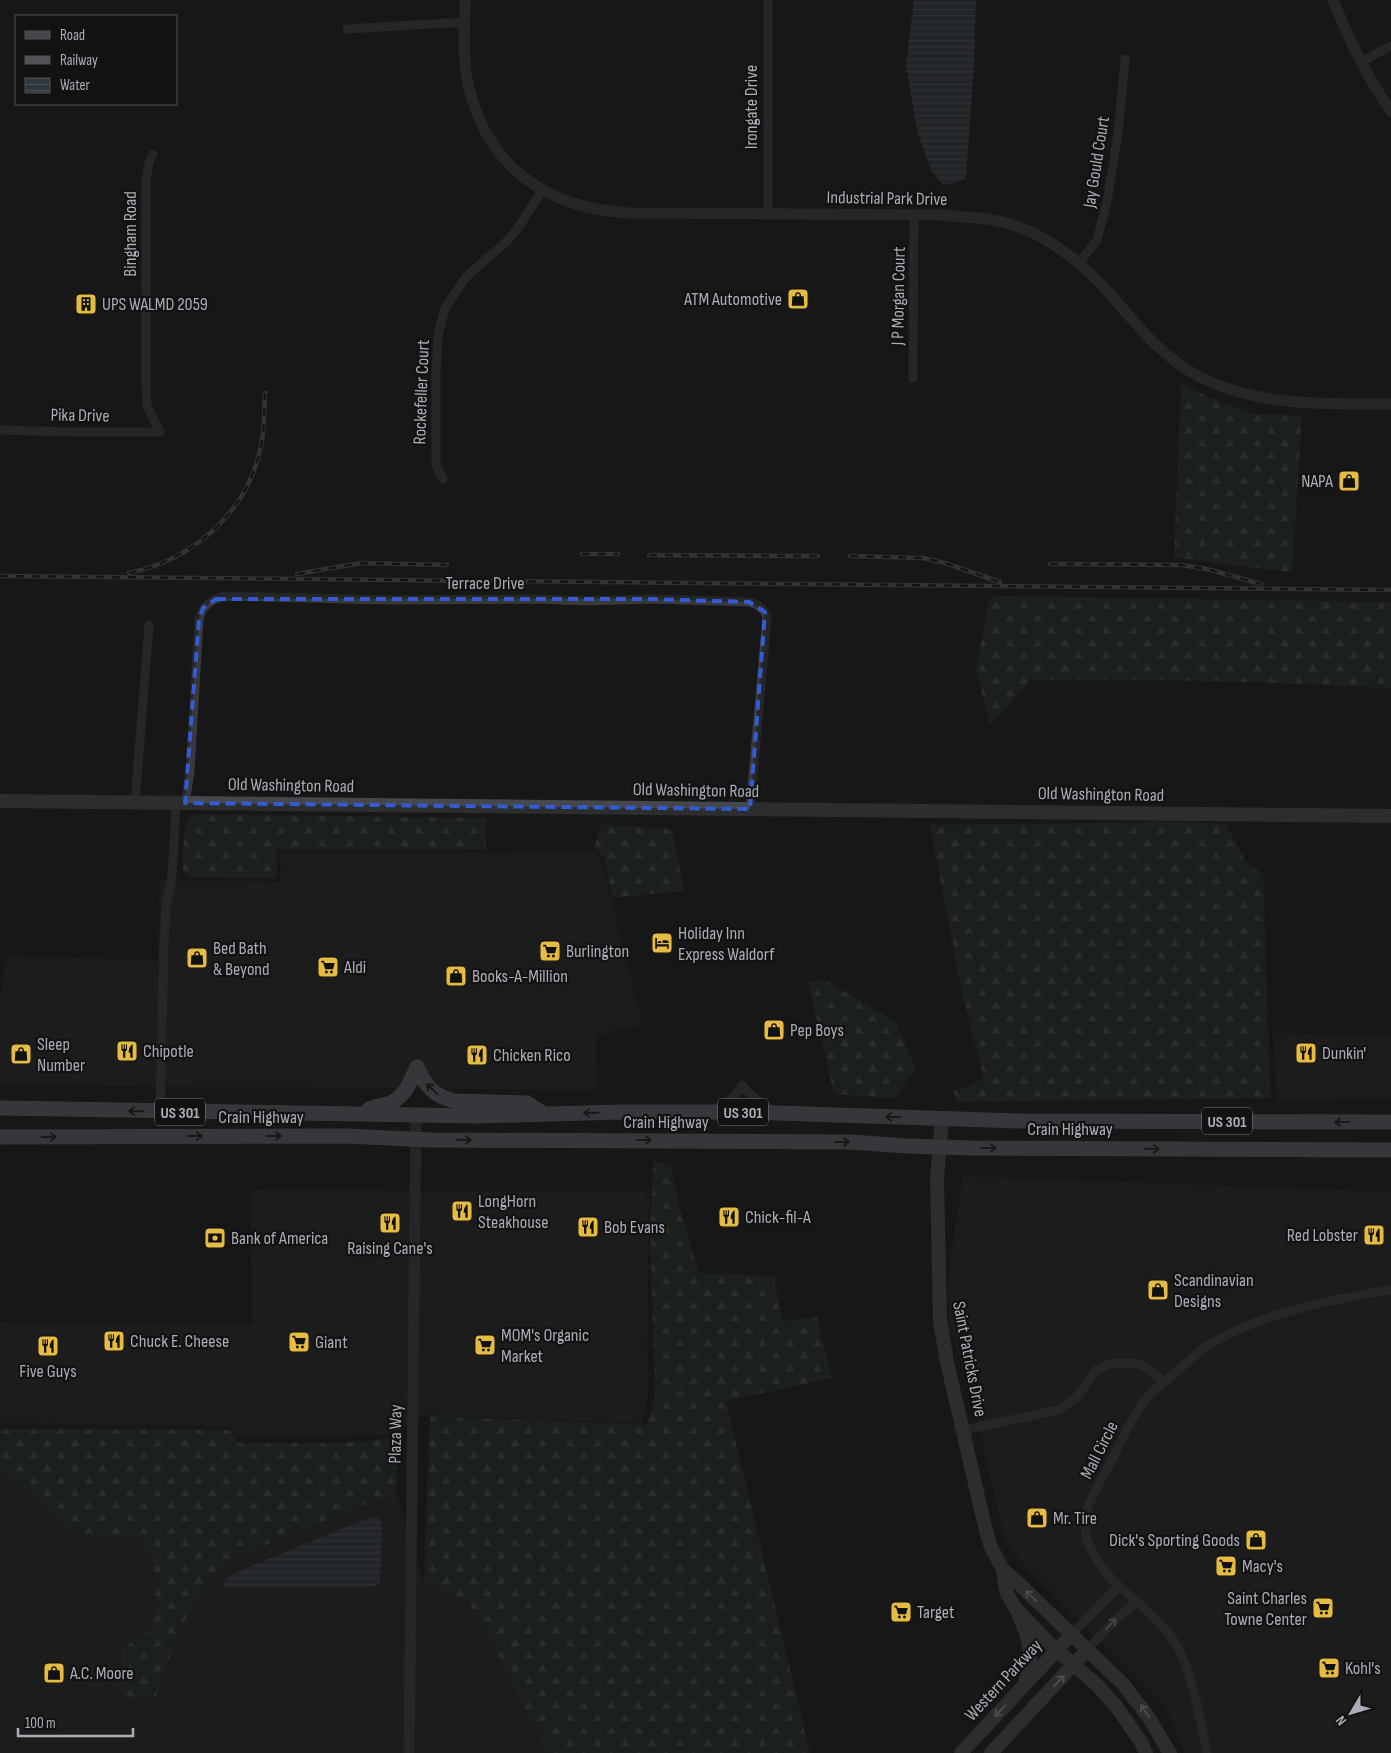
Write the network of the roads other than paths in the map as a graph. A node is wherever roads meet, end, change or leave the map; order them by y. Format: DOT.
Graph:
graph roads {
  1 [pos="465,0"];
  2 [pos="768,0"];
  3 [pos="1333,0"];
  4 [pos="465,22"];
  5 [pos="347,29"];
  6 [pos="1391,46"];
  7 [pos="1125,59"];
  8 [pos="1361,62"];
  9 [pos="1391,110"];
  10 [pos="153,154"];
  11 [pos="542,191"];
  12 [pos="768,215"];
  13 [pos="914,215"];
  14 [pos="1079,263"];
  15 [pos="913,378"];
  16 [pos="1391,404"];
  17 [pos="0,430"];
  18 [pos="160,432"];
  19 [pos="443,479"];
  20 [pos="149,625"];
  21 [pos="0,801"];
  22 [pos="135,802"];
  23 [pos="180,803"];
  24 [pos="750,809"];
  25 [pos="1391,816"];
  26 [pos="0,1108"];
  27 [pos="160,1111"];
  28 [pos="715,1112"];
  29 [pos="360,1113"];
  30 [pos="774,1113"];
  31 [pos="544,1114"];
  32 [pos="416,1115"];
  33 [pos="942,1119"];
  34 [pos="1391,1122"];
  35 [pos="0,1136"];
  36 [pos="415,1140"];
  37 [pos="941,1147"];
  38 [pos="1391,1150"];
  39 [pos="1391,1290"];
  40 [pos="1164,1382"];
  41 [pos="964,1430"];
  42 [pos="1003,1570"];
  43 [pos="1120,1586"];
  44 [pos="1136,1602"];
  45 [pos="1016,1609"];
  46 [pos="1072,1634"];
  47 [pos="1088,1649"];
  48 [pos="1057,1650"];
  49 [pos="1074,1665"];
  50 [pos="1022,1687"];
  51 [pos="409,1753"];
  52 [pos="961,1753"];
  53 [pos="991,1753"];
  54 [pos="1146,1753"];
  55 [pos="1170,1753"];
  56 [pos="1207,1753"];
  1 -- 4 [label="street, Industrial Park Drive"];
  2 -- 12 [label="street, Irongate Drive"];
  3 -- 8 [label="street"];
  4 -- 5 [label="street"];
  4 -- 11 [label="street, Industrial Park Drive"];
  6 -- 8 [label="street"];
  7 -- 14 [label="street, Jay Gould Court"];
  8 -- 9 [label="street"];
  10 -- 18 [label="street, Bingham Road"];
  11 -- 12 [label="street, Industrial Park Drive"];
  11 -- 19 [label="street, Rockefeller Court"];
  12 -- 13 [label="street, Industrial Park Drive"];
  13 -- 14 [label="street, Industrial Park Drive"];
  13 -- 15 [label="street, J P Morgan Court"];
  14 -- 16 [label="street, Industrial Park Drive"];
  17 -- 18 [label="street, Pika Drive"];
  20 -- 22 [label="street"];
  21 -- 22 [label="main road, Old Washington Road"];
  22 -- 23 [label="main road, Old Washington Road"];
  23 -- 24 [label="main road, Old Washington Road"];
  23 -- 24 [label="street, Terrace Drive"];
  23 -- 27 [label="street"];
  24 -- 25 [label="main road, Old Washington Road"];
  27 -- 26 [label="highway, Crain Highway / US 301, one-way"];
  27 -- 29 [label="highway, Crain Highway / US 301"];
  28 -- 30 [label="highway, Crain Highway / US 301"];
  28 -- 30 [label="street"];
  28 -- 31 [label="highway, Crain Highway / US 301, one-way"];
  31 -- 29 [label="highway, one-way"];
  29 -- 32 [label="highway, Crain Highway / US 301"];
  33 -- 30 [label="highway, Crain Highway / US 301, one-way"];
  31 -- 32 [label="highway, Crain Highway / US 301"];
  32 -- 36 [label="street, Plaza Way"];
  34 -- 33 [label="highway, Crain Highway / US 301, one-way"];
  33 -- 37 [label="main road, Saint Patricks Drive"];
  35 -- 36 [label="highway, Crain Highway / US 301, one-way"];
  36 -- 37 [label="highway, Crain Highway / US 301, one-way"];
  36 -- 51 [label="street, Plaza Way"];
  37 -- 38 [label="highway, Crain Highway / US 301, one-way"];
  37 -- 41 [label="main road, Saint Patricks Drive"];
  39 -- 40 [label="street, Mall Circle"];
  40 -- 41 [label="street"];
  40 -- 43 [label="street, Mall Circle"];
  41 -- 42 [label="main road, Saint Patricks Drive"];
  42 -- 45 [label="main road, Saint Patricks Drive"];
  46 -- 42 [label="main road, Saint Patricks Drive, one-way"];
  43 -- 44 [label="street, Mall Circle"];
  43 -- 46 [label="street"];
  47 -- 44 [label="street, one-way"];
  44 -- 56 [label="street, Mall Circle"];
  45 -- 48 [label="main road, Saint Patricks Drive"];
  45 -- 50 [label="main road"];
  46 -- 47 [label="main road, Saint Patricks Drive"];
  46 -- 48 [label="main road, Western Parkway"];
  47 -- 49 [label="main road"];
  55 -- 47 [label="main road, Saint Patricks Drive, one-way"];
  48 -- 49 [label="main road, Saint Patricks Drive"];
  48 -- 50 [label="main road, Western Parkway"];
  53 -- 49 [label="main road, one-way"];
  49 -- 54 [label="main road, Saint Patricks Drive"];
  50 -- 52 [label="main road, Western Parkway, one-way"];
}
